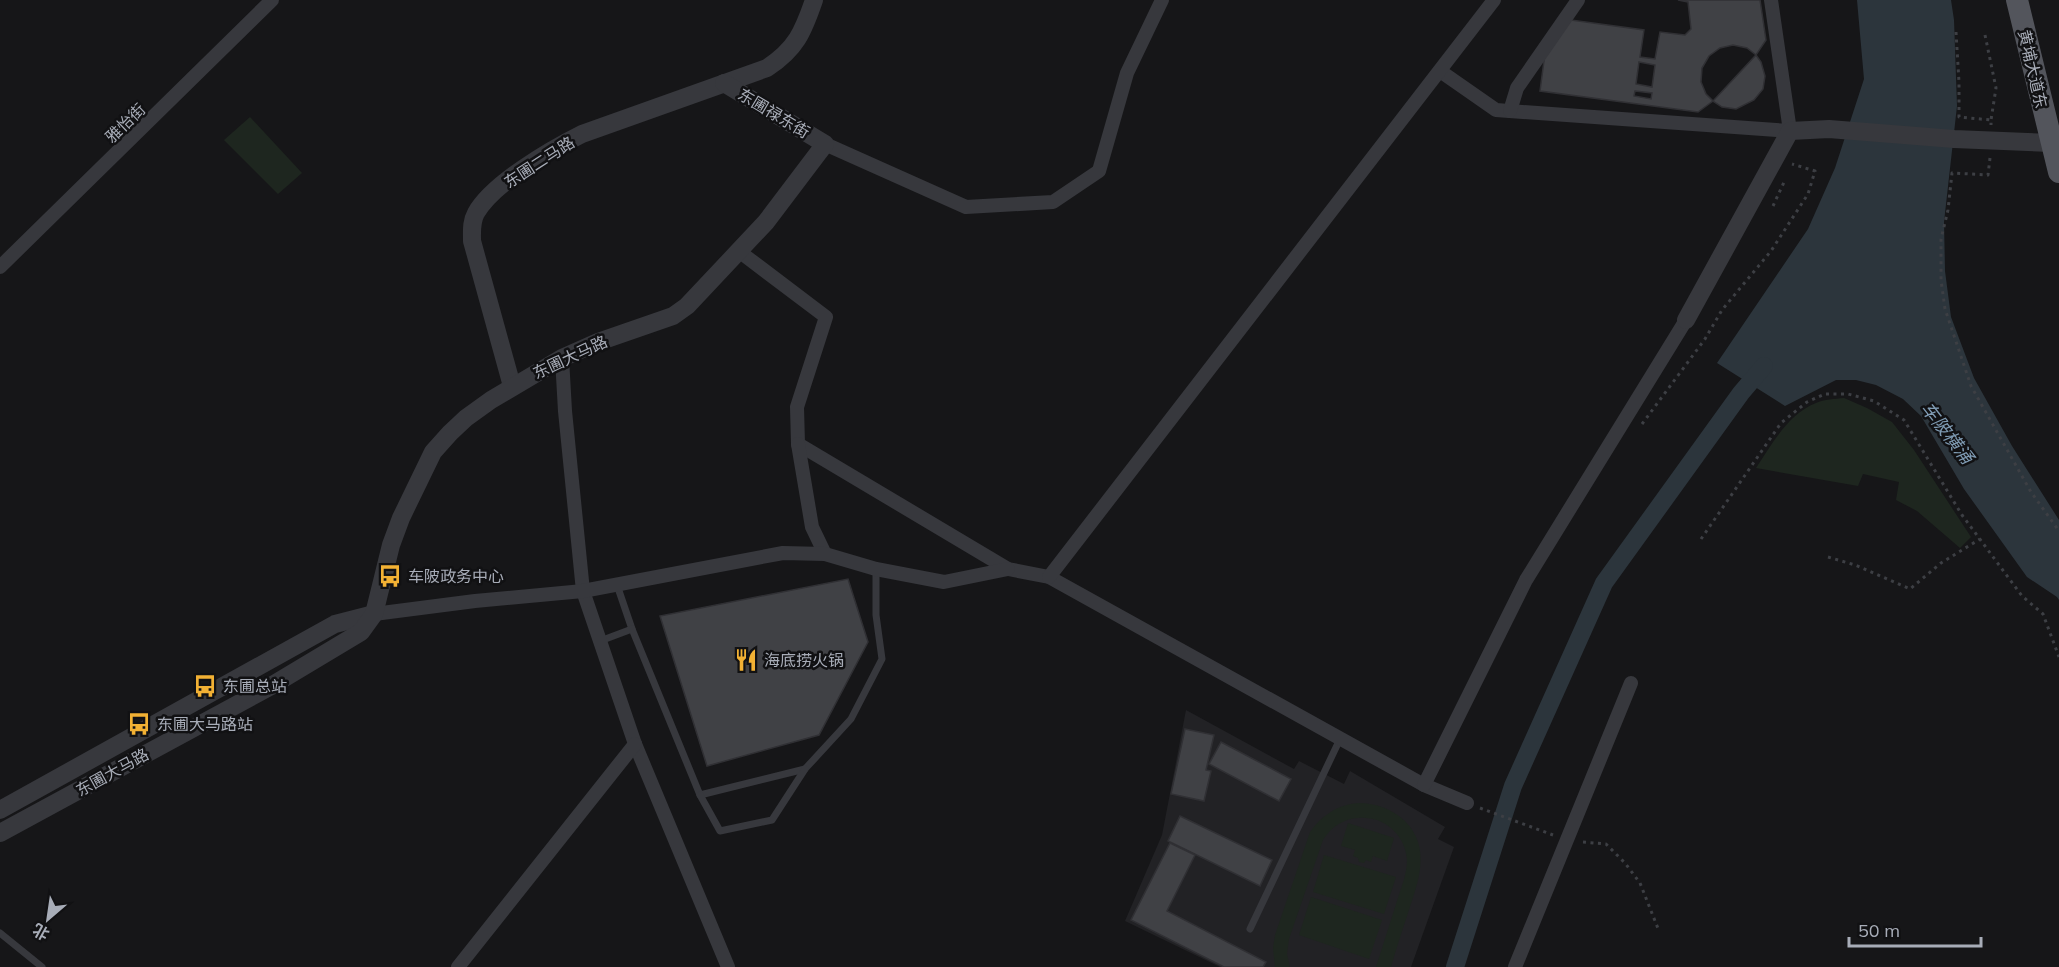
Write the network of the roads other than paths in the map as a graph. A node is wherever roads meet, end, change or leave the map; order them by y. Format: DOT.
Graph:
graph roads {
  1 [pos="272,0"];
  2 [pos="814,0"];
  3 [pos="1162,0"];
  4 [pos="1494,0"];
  5 [pos="1578,0"];
  6 [pos="1771,0"];
  7 [pos="2017,0"];
  8 [pos="1440,71"];
  9 [pos="724,83"];
  10 [pos="1510,111"];
  11 [pos="1790,131"];
  12 [pos="2051,143"];
  13 [pos="825,144"];
  14 [pos="2059,172"];
  15 [pos="740,252"];
  16 [pos="0,267"];
  17 [pos="1686,320"];
  18 [pos="562,358"];
  19 [pos="512,386"];
  20 [pos="798,444"];
  21 [pos="825,554"];
  22 [pos="876,569"];
  23 [pos="1008,569"];
  24 [pos="1049,577"];
  25 [pos="617,585"];
  26 [pos="583,591"];
  27 [pos="374,614"];
  28 [pos="632,629"];
  29 [pos="600,641"];
  30 [pos="1631,683"];
  31 [pos="1340,739"];
  32 [pos="635,744"];
  33 [pos="805,769"];
  34 [pos="1424,785"];
  35 [pos="700,795"];
  36 [pos="1467,803"];
  37 [pos="0,810"];
  38 [pos="3,826"];
  39 [pos="1250,929"];
  40 [pos="0,933"];
  41 [pos="42,967"];
  42 [pos="458,967"];
  43 [pos="728,967"];
  44 [pos="1515,967"];
  1 -- 16 [label="street, 雅怡街"];
  2 -- 9 [label="street, 东圃二马路"];
  3 -- 13 [label="street"];
  4 -- 8 [label="street"];
  5 -- 10 [label="street"];
  6 -- 11 [label="street"];
  7 -- 12 [label="main road, 黄埔大道东"];
  8 -- 10 [label="street"];
  8 -- 24 [label="street"];
  9 -- 13 [label="street, 东圃禄东街"];
  9 -- 19 [label="street, 东圃二马路"];
  10 -- 11 [label="street"];
  11 -- 12 [label="street"];
  11 -- 17 [label="street"];
  12 -- 14 [label="main road, 黄埔大道东"];
  13 -- 15 [label="street, 东圃大马路"];
  15 -- 18 [label="street, 东圃大马路"];
  15 -- 20 [label="street"];
  17 -- 34 [label="street"];
  18 -- 19 [label="street, 东圃大马路"];
  18 -- 26 [label="street"];
  19 -- 27 [label="street, 东圃大马路"];
  20 -- 21 [label="street"];
  20 -- 23 [label="street"];
  21 -- 22 [label="street"];
  21 -- 25 [label="street"];
  22 -- 23 [label="street"];
  22 -- 33 [label="lane"];
  23 -- 24 [label="street"];
  24 -- 31 [label="street"];
  25 -- 26 [label="street"];
  25 -- 28 [label="lane"];
  26 -- 27 [label="street"];
  26 -- 29 [label="street"];
  27 -- 37 [label="street, 东圃大马路"];
  27 -- 38 [label="street, 东圃大马路"];
  28 -- 29 [label="lane"];
  28 -- 35 [label="lane"];
  29 -- 32 [label="street"];
  30 -- 44 [label="street"];
  31 -- 34 [label="street"];
  31 -- 39 [label="lane"];
  32 -- 42 [label="street"];
  32 -- 43 [label="street"];
  33 -- 35 [label="lane"];
  33 -- 35 [label="lane"];
  34 -- 36 [label="street"];
  40 -- 41 [label="lane"];
}
